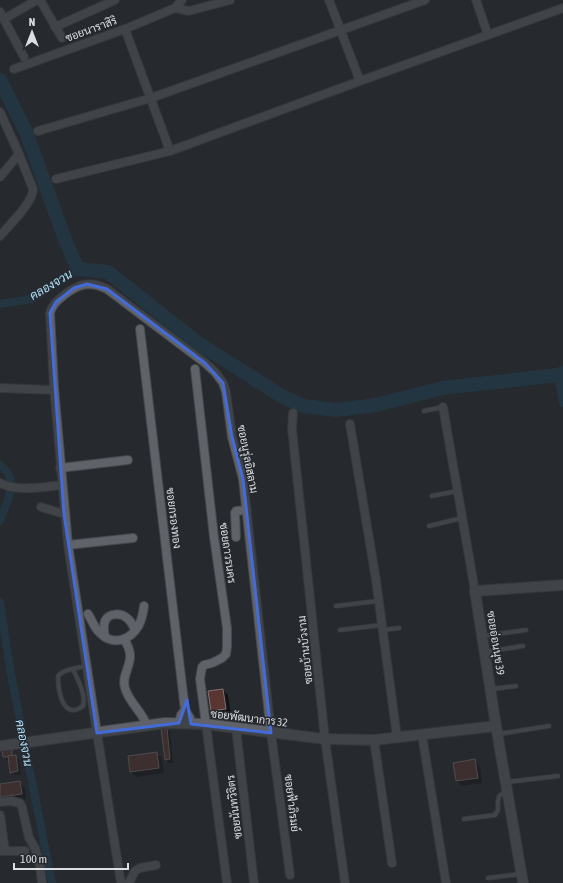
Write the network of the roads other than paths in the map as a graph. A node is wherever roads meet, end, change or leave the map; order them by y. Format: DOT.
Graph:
graph roads {
  1 [pos="39,0"];
  2 [pos="115,0"];
  3 [pos="182,0"];
  4 [pos="230,0"];
  5 [pos="329,0"];
  6 [pos="424,0"];
  7 [pos="476,0"];
  8 [pos="220,1"];
  9 [pos="175,8"];
  10 [pos="563,8"];
  11 [pos="2,16"];
  12 [pos="55,27"];
  13 [pos="125,29"];
  14 [pos="341,31"];
  15 [pos="488,35"];
  16 [pos="62,38"];
  17 [pos="24,57"];
  18 [pos="14,69"];
  19 [pos="360,81"];
  20 [pos="151,98"];
  21 [pos="0,114"];
  22 [pos="38,131"];
  23 [pos="170,151"];
  24 [pos="19,154"];
  25 [pos="0,177"];
  26 [pos="56,179"];
  27 [pos="0,236"];
  28 [pos="140,329"];
  29 [pos="195,369"];
  30 [pos="0,388"];
  31 [pos="54,390"];
  32 [pos="443,407"];
  33 [pos="424,411"];
  34 [pos="293,413"];
  35 [pos="350,424"];
  36 [pos="128,460"];
  37 [pos="60,468"];
  38 [pos="2,484"];
  39 [pos="62,486"];
  40 [pos="458,491"];
  41 [pos="432,496"];
  42 [pos="41,507"];
  43 [pos="247,510"];
  44 [pos="64,514"];
  45 [pos="462,518"];
  46 [pos="429,526"];
  47 [pos="236,537"];
  48 [pos="133,538"];
  49 [pos="68,545"];
  50 [pos="563,584"];
  51 [pos="475,591"];
  52 [pos="378,601"];
  53 [pos="144,606"];
  54 [pos="336,606"];
  55 [pos="88,614"];
  56 [pos="382,628"];
  57 [pos="399,628"];
  58 [pos="135,630"];
  59 [pos="340,630"];
  60 [pos="526,630"];
  61 [pos="482,636"];
  62 [pos="105,637"];
  63 [pos="125,640"];
  64 [pos="523,646"];
  65 [pos="485,652"];
  66 [pos="86,666"];
  67 [pos="73,669"];
  68 [pos="516,686"];
  69 [pos="491,690"];
  70 [pos="185,710"];
  71 [pos="178,723"];
  72 [pos="191,724"];
  73 [pos="206,724"];
  74 [pos="147,726"];
  75 [pos="549,726"];
  76 [pos="236,728"];
  77 [pos="496,730"];
  78 [pos="97,732"];
  79 [pos="272,733"];
  80 [pos="422,735"];
  81 [pos="397,737"];
  82 [pos="325,739"];
  83 [pos="374,740"];
  84 [pos="2,746"];
  85 [pos="558,776"];
  86 [pos="507,787"];
  87 [pos="0,802"];
  88 [pos="0,815"];
  89 [pos="464,819"];
  90 [pos="3,850"];
  91 [pos="25,851"];
  92 [pos="392,862"];
  93 [pos="156,865"];
  94 [pos="290,875"];
  95 [pos="488,878"];
  96 [pos="522,878"];
  97 [pos="42,883"];
  98 [pos="121,883"];
  99 [pos="128,883"];
  100 [pos="227,883"];
  101 [pos="254,883"];
  102 [pos="345,883"];
  103 [pos="446,883"];
  1 -- 11 [label="street"];
  1 -- 12 [label="street"];
  2 -- 12 [label="street"];
  3 -- 9 [label="street, ซอยนาราสิริ"];
  4 -- 8 [label="street, ซอยนาราสิริ"];
  5 -- 14 [label="street"];
  6 -- 14 [label="street"];
  7 -- 15 [label="street"];
  8 -- 9 [label="street, ซอยนาราสิริ"];
  9 -- 13 [label="street, ซอยนาราสิริ"];
  10 -- 15 [label="street"];
  11 -- 17 [label="street"];
  12 -- 16 [label="street"];
  13 -- 18 [label="street, ซอยนาราสิริ"];
  13 -- 20 [label="street"];
  14 -- 19 [label="street"];
  14 -- 20 [label="street"];
  15 -- 19 [label="street"];
  19 -- 23 [label="street"];
  20 -- 22 [label="street"];
  20 -- 23 [label="street"];
  21 -- 24 [label="street"];
  23 -- 26 [label="street"];
  24 -- 25 [label="street"];
  24 -- 27 [label="street"];
  28 -- 70 [label="street, ซอยกรองทอง"];
  29 -- 73 [label="street, ซอยถาวรนคร"];
  30 -- 31 [label="street"];
  31 -- 37 [label="street"];
  31 -- 43 [label="street, ซอยนูรุ่ลอิสลาม"];
  32 -- 33 [label="lane"];
  32 -- 40 [label="street, ซอยอ่อนนุช 39"];
  34 -- 82 [label="street, ซอยบ้านบัวงาม"];
  35 -- 52 [label="street"];
  36 -- 37 [label="street"];
  37 -- 39 [label="street"];
  38 -- 39 [label="street"];
  39 -- 44 [label="street"];
  40 -- 41 [label="lane"];
  40 -- 45 [label="street, ซอยอ่อนนุช 39"];
  42 -- 44 [label="street"];
  43 -- 47 [label="street"];
  43 -- 79 [label="street, ซอยนูรุ่ลอิสลาม"];
  44 -- 49 [label="street"];
  45 -- 46 [label="lane"];
  45 -- 51 [label="street, ซอยอ่อนนุช 39"];
  48 -- 49 [label="street"];
  49 -- 66 [label="street"];
  50 -- 51 [label="street"];
  51 -- 61 [label="street, ซอยอ่อนนุช 39"];
  52 -- 54 [label="lane"];
  52 -- 56 [label="street"];
  53 -- 58 [label="street"];
  55 -- 62 [label="street"];
  56 -- 57 [label="lane"];
  56 -- 59 [label="lane"];
  56 -- 81 [label="street"];
  58 -- 62 [label="street"];
  58 -- 63 [label="street"];
  60 -- 61 [label="lane"];
  61 -- 65 [label="street, ซอยอ่อนนุช 39"];
  62 -- 63 [label="street"];
  63 -- 74 [label="street"];
  64 -- 65 [label="lane"];
  65 -- 69 [label="street, ซอยอ่อนนุช 39"];
  66 -- 67 [label="lane"];
  66 -- 78 [label="street"];
  67 -- 67 [label="lane"];
  68 -- 69 [label="lane"];
  69 -- 77 [label="street, ซอยอ่อนนุช 39"];
  70 -- 71 [label="street"];
  70 -- 72 [label="street, ซอยกรองทอง"];
  71 -- 72 [label="street, ซอยพัฒนาการ 32"];
  71 -- 74 [label="street, ซอยพัฒนาการ 32"];
  72 -- 73 [label="street, ซอยพัฒนาการ 32"];
  73 -- 76 [label="street, ซอยพัฒนาการ 32"];
  73 -- 100 [label="street"];
  74 -- 78 [label="street, ซอยพัฒนาการ 32"];
  75 -- 77 [label="lane"];
  76 -- 79 [label="street, ซอยพัฒนาการ 32"];
  76 -- 101 [label="street, ซอยนันทวิจิตร"];
  77 -- 80 [label="street, ซอยพัฒนาการ 32"];
  77 -- 86 [label="street, ซอยอ่อนนุช 39"];
  78 -- 84 [label="street, ซอยพัฒนาการ 32"];
  78 -- 98 [label="street"];
  79 -- 82 [label="street, ซอยพัฒนาการ 32"];
  79 -- 94 [label="street, ซอยฟ้าภิรมย์"];
  80 -- 81 [label="street, ซอยพัฒนาการ 32"];
  80 -- 103 [label="street"];
  81 -- 83 [label="street, ซอยพัฒนาการ 32"];
  82 -- 83 [label="street, ซอยพัฒนาการ 32"];
  82 -- 102 [label="street, ซอยบ้านบัวงาม"];
  83 -- 92 [label="street"];
  85 -- 86 [label="lane"];
  86 -- 89 [label="lane"];
  86 -- 96 [label="street, ซอยอ่อนนุช 39"];
  87 -- 97 [label="street"];
  88 -- 90 [label="street"];
  90 -- 91 [label="street"];
  93 -- 99 [label="street"];
  95 -- 96 [label="lane"];
}
